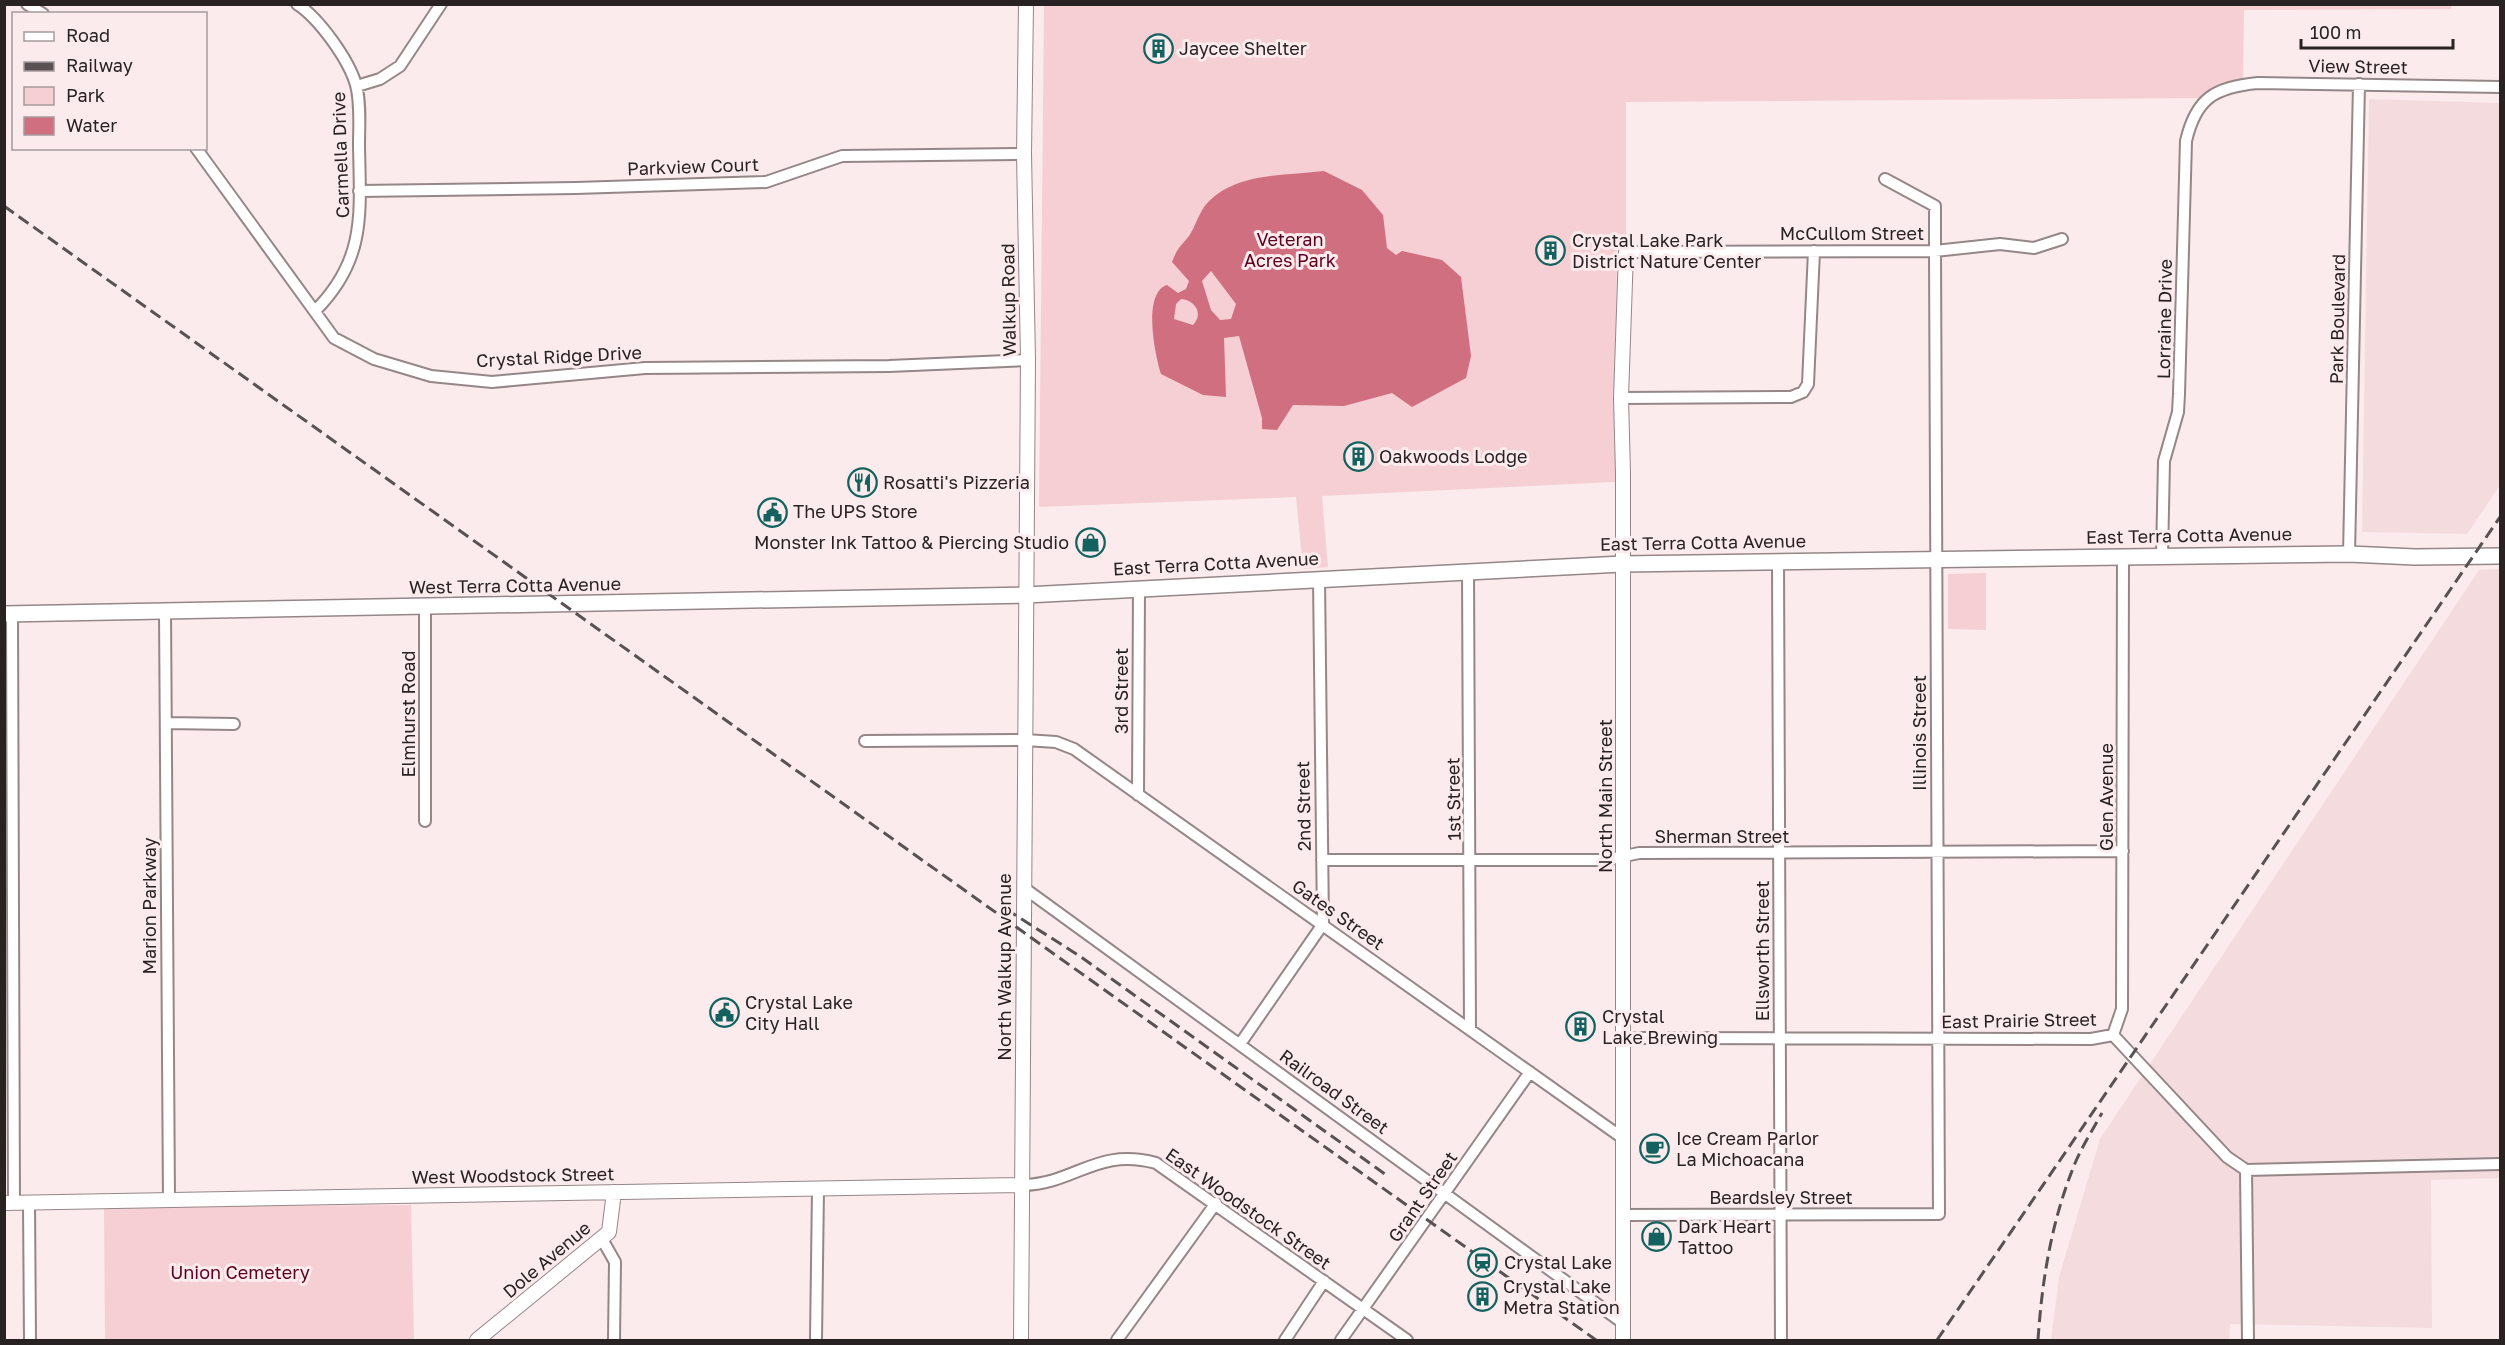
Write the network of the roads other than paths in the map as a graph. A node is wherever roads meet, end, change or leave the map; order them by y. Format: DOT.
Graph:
graph roads {
  1 [pos="27,4"];
  2 [pos="297,4"];
  3 [pos="441,4"];
  4 [pos="1026,4"];
  5 [pos="40,12"];
  6 [pos="2359,84"];
  7 [pos="357,86"];
  8 [pos="2500,87"];
  9 [pos="2216,93"];
  10 [pos="197,150"];
  11 [pos="1024,154"];
  12 [pos="1885,179"];
  13 [pos="359,191"];
  14 [pos="2062,239"];
  15 [pos="1814,251"];
  16 [pos="1935,251"];
  17 [pos="1626,252"];
  18 [pos="315,311"];
  19 [pos="1028,360"];
  20 [pos="1621,398"];
  21 [pos="2500,548"];
  22 [pos="2349,554"];
  23 [pos="2381,554"];
  24 [pos="2162,556"];
  25 [pos="2500,556"];
  26 [pos="2123,557"];
  27 [pos="1936,559"];
  28 [pos="1778,561"];
  29 [pos="1622,564"];
  30 [pos="1468,570"];
  31 [pos="1319,578"];
  32 [pos="1139,588"];
  33 [pos="1026,595"];
  34 [pos="425,608"];
  35 [pos="165,611"];
  36 [pos="8,614"];
  37 [pos="166,723"];
  38 [pos="234,724"];
  39 [pos="1025,740"];
  40 [pos="865,741"];
  41 [pos="1138,795"];
  42 [pos="425,821"];
  43 [pos="2124,851"];
  44 [pos="1779,854"];
  45 [pos="1937,854"];
  46 [pos="1624,857"];
  47 [pos="1322,860"];
  48 [pos="1471,860"];
  49 [pos="1024,888"];
  50 [pos="1323,924"];
  51 [pos="1470,1029"];
  52 [pos="2113,1035"];
  53 [pos="1624,1038"];
  54 [pos="1780,1038"];
  55 [pos="1938,1038"];
  56 [pos="1240,1044"];
  57 [pos="1530,1072"];
  58 [pos="1624,1139"];
  59 [pos="2500,1164"];
  60 [pos="2246,1170"];
  61 [pos="1022,1185"];
  62 [pos="818,1189"];
  63 [pos="614,1192"];
  64 [pos="1446,1194"];
  65 [pos="169,1200"];
  66 [pos="16,1203"];
  67 [pos="1216,1203"];
  68 [pos="1939,1214"];
  69 [pos="1624,1215"];
  70 [pos="1780,1215"];
  71 [pos="602,1239"];
  72 [pos="1324,1281"];
  73 [pos="1363,1310"];
  74 [pos="1623,1323"];
  75 [pos="30,1341"];
  76 [pos="477,1341"];
  77 [pos="614,1341"];
  78 [pos="816,1341"];
  79 [pos="1021,1341"];
  80 [pos="1117,1341"];
  81 [pos="1285,1341"];
  82 [pos="1341,1341"];
  83 [pos="1407,1341"];
  84 [pos="1623,1341"];
  85 [pos="1781,1341"];
  86 [pos="2248,1341"];
  1 -- 5 [label="street"];
  2 -- 7 [label="street, Carmella Drive"];
  3 -- 7 [label="street"];
  4 -- 11 [label="street, Walkup Road"];
  6 -- 8 [label="street, View Street"];
  6 -- 9 [label="street, View Street"];
  6 -- 22 [label="street, Park Boulevard"];
  7 -- 13 [label="street, Carmella Drive"];
  9 -- 24 [label="street, Lorraine Drive"];
  10 -- 18 [label="street, Crystal Ridge Drive"];
  11 -- 13 [label="street, Parkview Court"];
  11 -- 19 [label="street, Walkup Road"];
  12 -- 16 [label="street, Illinois Street"];
  13 -- 18 [label="street, Carmella Drive"];
  14 -- 16 [label="street, McCullom Street"];
  15 -- 16 [label="street, McCullom Street"];
  15 -- 17 [label="street, McCullom Street"];
  15 -- 20 [label="street"];
  16 -- 27 [label="street, Illinois Street"];
  17 -- 20 [label="street, North Main Street"];
  18 -- 19 [label="street, Crystal Ridge Drive"];
  19 -- 33 [label="street, Walkup Road"];
  20 -- 29 [label="street, North Main Street"];
  21 -- 23 [label="main road, East Terra Cotta Avenue"];
  22 -- 23 [label="main road, East Terra Cotta Avenue"];
  22 -- 24 [label="main road, East Terra Cotta Avenue"];
  23 -- 25 [label="main road, East Terra Cotta Avenue"];
  24 -- 26 [label="main road, East Terra Cotta Avenue"];
  26 -- 27 [label="main road, East Terra Cotta Avenue"];
  26 -- 43 [label="street, Glen Avenue"];
  27 -- 28 [label="main road, East Terra Cotta Avenue"];
  27 -- 45 [label="street, Illinois Street"];
  28 -- 29 [label="main road, East Terra Cotta Avenue"];
  28 -- 44 [label="street, Ellsworth Street"];
  29 -- 30 [label="main road, East Terra Cotta Avenue"];
  29 -- 46 [label="street, North Main Street"];
  30 -- 31 [label="main road, East Terra Cotta Avenue"];
  30 -- 48 [label="street, 1st Street"];
  31 -- 32 [label="main road, East Terra Cotta Avenue"];
  31 -- 47 [label="street, 2nd Street"];
  32 -- 33 [label="main road, East Terra Cotta Avenue"];
  32 -- 41 [label="street, 3rd Street"];
  33 -- 34 [label="main road, West Terra Cotta Avenue"];
  33 -- 39 [label="street, North Walkup Avenue"];
  34 -- 35 [label="main road, West Terra Cotta Avenue"];
  34 -- 42 [label="street, Elmhurst Road"];
  35 -- 36 [label="main road, West Terra Cotta Avenue"];
  35 -- 37 [label="street, Marion Parkway"];
  36 -- 66 [label="street"];
  37 -- 38 [label="street"];
  37 -- 65 [label="street, Marion Parkway"];
  39 -- 40 [label="street, Gates Street"];
  39 -- 41 [label="street, Gates Street"];
  39 -- 49 [label="street, North Walkup Avenue"];
  41 -- 50 [label="street, Gates Street"];
  43 -- 45 [label="street, Sherman Street"];
  43 -- 52 [label="street, Glen Avenue"];
  44 -- 45 [label="street, Sherman Street"];
  44 -- 46 [label="street, Sherman Street"];
  44 -- 54 [label="street, Ellsworth Street"];
  45 -- 55 [label="street, Illinois Street"];
  46 -- 48 [label="street, Sherman Street"];
  46 -- 53 [label="street, North Main Street"];
  47 -- 48 [label="street, Sherman Street"];
  47 -- 50 [label="street, 2nd Street"];
  48 -- 51 [label="street, 1st Street"];
  49 -- 56 [label="street, Railroad Street"];
  49 -- 61 [label="street, North Walkup Avenue"];
  50 -- 51 [label="street, Gates Street"];
  50 -- 56 [label="street"];
  51 -- 57 [label="street, Gates Street"];
  52 -- 55 [label="street, East Prairie Street"];
  52 -- 60 [label="street, East Prairie Street"];
  53 -- 54 [label="street, East Prairie Street"];
  53 -- 58 [label="street, North Main Street"];
  54 -- 55 [label="street, East Prairie Street"];
  54 -- 70 [label="street, Ellsworth Street"];
  55 -- 68 [label="street, Illinois Street"];
  56 -- 64 [label="street, Railroad Street"];
  57 -- 58 [label="street, Gates Street"];
  57 -- 64 [label="street, Grant Street"];
  58 -- 69 [label="street, North Main Street"];
  59 -- 60 [label="street"];
  60 -- 86 [label="street"];
  61 -- 62 [label="street, West Woodstock Street"];
  61 -- 67 [label="street, East Woodstock Street"];
  61 -- 79 [label="street, North Walkup Avenue"];
  62 -- 63 [label="street, West Woodstock Street"];
  62 -- 78 [label="street"];
  63 -- 65 [label="street, West Woodstock Street"];
  63 -- 71 [label="street, Dole Avenue"];
  64 -- 73 [label="street, Grant Street"];
  64 -- 74 [label="street, Railroad Street"];
  65 -- 66 [label="street, West Woodstock Street"];
  66 -- 75 [label="street"];
  67 -- 72 [label="street, East Woodstock Street"];
  67 -- 80 [label="street"];
  68 -- 70 [label="street, Beardsley Street"];
  69 -- 70 [label="street, Beardsley Street"];
  69 -- 74 [label="street, North Main Street"];
  70 -- 85 [label="street, Ellsworth Street"];
  71 -- 76 [label="street, Dole Avenue"];
  71 -- 77 [label="street"];
  72 -- 73 [label="street, East Woodstock Street"];
  72 -- 81 [label="street"];
  73 -- 82 [label="street, Grant Street"];
  73 -- 83 [label="street, East Woodstock Street"];
  74 -- 84 [label="street, North Main Street"];
}
